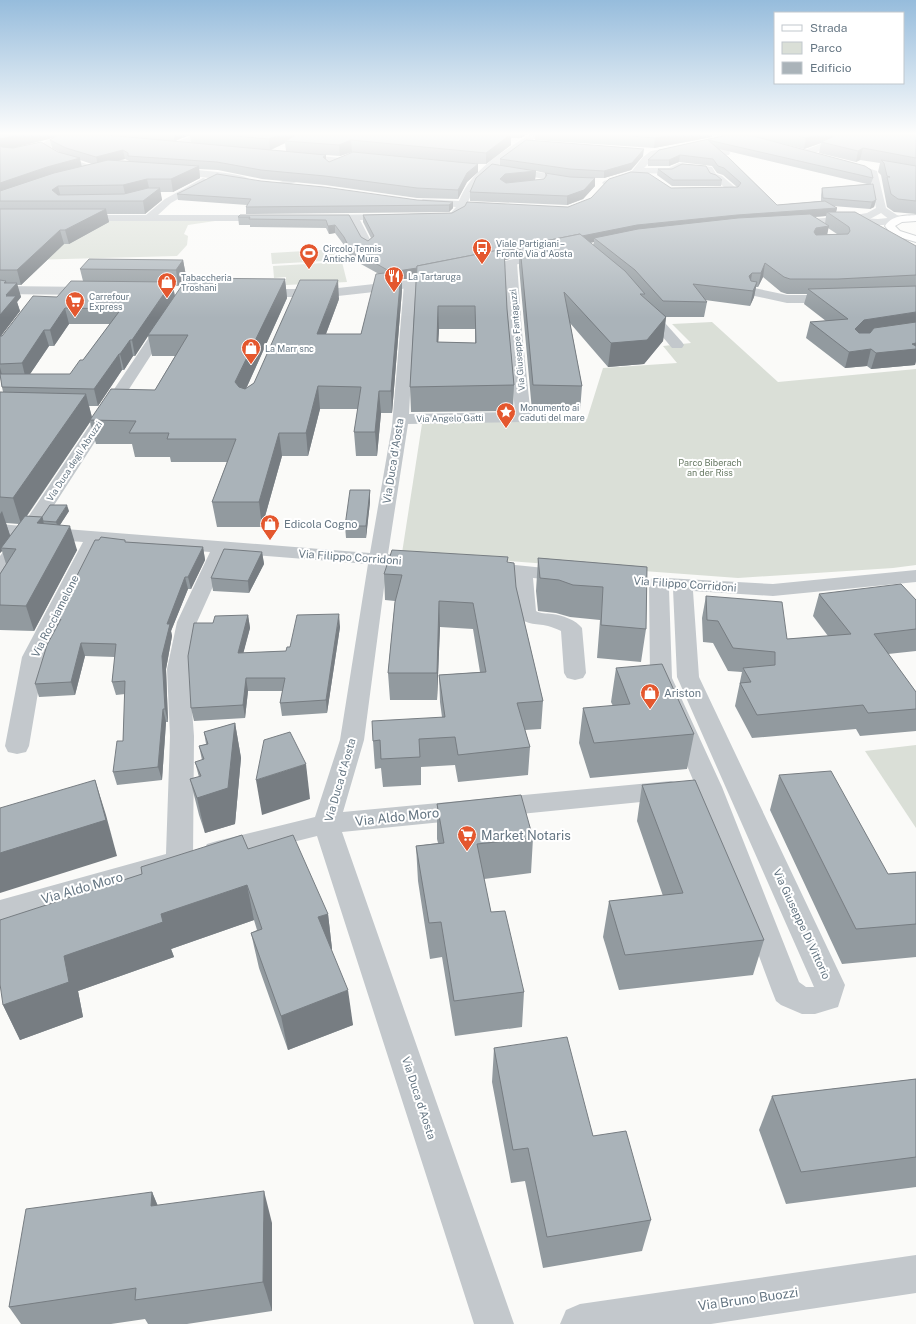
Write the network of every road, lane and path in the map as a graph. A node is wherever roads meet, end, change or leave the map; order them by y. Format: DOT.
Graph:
graph roads {
  1 [pos="179,194"];
  2 [pos="466,194"];
  3 [pos="878,194"];
  4 [pos="156,196"];
  5 [pos="175,196"];
  6 [pos="501,196"];
  7 [pos="410,201"];
  8 [pos="462,203"];
  9 [pos="492,205"];
  10 [pos="507,206"];
  11 [pos="881,209"];
  12 [pos="444,216"];
  13 [pos="407,217"];
  14 [pos="70,218"];
  15 [pos="149,218"];
  16 [pos="277,218"];
  17 [pos="313,218"];
  18 [pos="354,218"];
  19 [pos="916,218"];
  20 [pos="840,220"];
  21 [pos="810,222"];
  22 [pos="780,224"];
  23 [pos="897,226"];
  24 [pos="824,232"];
  25 [pos="915,244"];
  26 [pos="368,245"];
  27 [pos="558,253"];
  28 [pos="511,262"];
  29 [pos="410,284"];
  30 [pos="0,290"];
  31 [pos="103,291"];
  32 [pos="754,292"];
  33 [pos="243,293"];
  34 [pos="635,298"];
  35 [pos="850,298"];
  36 [pos="176,308"];
  37 [pos="677,345"];
  38 [pos="523,417"];
  39 [pos="400,419"];
  40 [pos="0,530"];
  41 [pos="28,531"];
  42 [pos="95,538"];
  43 [pos="221,548"];
  44 [pos="378,559"];
  45 [pos="407,562"];
  46 [pos="469,567"];
  47 [pos="0,569"];
  48 [pos="523,571"];
  49 [pos="583,576"];
  50 [pos="916,576"];
  51 [pos="891,579"];
  52 [pos="662,583"];
  53 [pos="905,594"];
  54 [pos="575,674"];
  55 [pos="17,746"];
  56 [pos="737,784"];
  57 [pos="709,787"];
  58 [pos="326,824"];
  59 [pos="179,860"];
  60 [pos="0,912"];
  61 [pos="916,1274"];
  62 [pos="494,1324"];
  63 [pos="580,1324"];
  1 -- 5 [label="street"];
  2 -- 8 [label="street"];
  3 -- 11 [label="street"];
  4 -- 5 [label="street"];
  5 -- 15 [label="street"];
  6 -- 9 [label="street"];
  7 -- 8 [label="street"];
  8 -- 9 [label="street"];
  8 -- 12 [label="street"];
  9 -- 10 [label="street"];
  11 -- 19 [label="street"];
  11 -- 20 [label="street"];
  11 -- 23 [label="street"];
  13 -- 18 [label="street"];
  14 -- 15 [label="street"];
  15 -- 16 [label="street"];
  17 -- 18 [label="street"];
  18 -- 26 [label="street"];
  19 -- 23 [label="main road"];
  20 -- 21 [label="street"];
  20 -- 23 [label="street"];
  21 -- 22 [label="street"];
  21 -- 24 [label="street"];
  23 -- 25 [label="main road"];
  27 -- 28 [label="street"];
  28 -- 29 [label="street"];
  28 -- 38 [label="street, Via Giuseppe Fantaguzzi"];
  29 -- 33 [label="street"];
  29 -- 39 [label="street, Via Duca d'Aosta"];
  30 -- 31 [label="street"];
  32 -- 35 [label="street"];
  34 -- 37 [label="street"];
  36 -- 41 [label="street, Via Duca degli Abruzzi"];
  38 -- 39 [label="street, Via Angelo Gatti"];
  39 -- 44 [label="street, Via Duca d'Aosta"];
  40 -- 41 [label="street, Via Filippo Corridoni"];
  41 -- 42 [label="street, Via Filippo Corridoni"];
  41 -- 47 [label="street, Via Duca degli Abruzzi"];
  42 -- 43 [label="street, Via Filippo Corridoni"];
  42 -- 55 [label="street, Via Rocciamelone"];
  43 -- 44 [label="street, Via Filippo Corridoni"];
  43 -- 59 [label="street"];
  44 -- 45 [label="street, Via Filippo Corridoni"];
  44 -- 58 [label="street, Via Duca d'Aosta"];
  46 -- 48 [label="street"];
  48 -- 49 [label="street"];
  48 -- 54 [label="street"];
  50 -- 51 [label="street, Via Filippo Corridoni"];
  51 -- 52 [label="street, Via Filippo Corridoni"];
  51 -- 53 [label="street"];
  52 -- 56 [label="street, Via Giuseppe Di Vittorio"];
  52 -- 57 [label="street, Via Giuseppe Di Vittorio"];
  56 -- 57 [label="street, Via Aldo Moro"];
  56 -- 57 [label="street, Via Giuseppe Di Vittorio"];
  57 -- 58 [label="street, Via Aldo Moro"];
  58 -- 59 [label="street, Via Aldo Moro"];
  58 -- 62 [label="street, Via Duca d'Aosta"];
  59 -- 60 [label="street, Via Aldo Moro"];
  61 -- 63 [label="street, Via Bruno Buozzi"];
}
